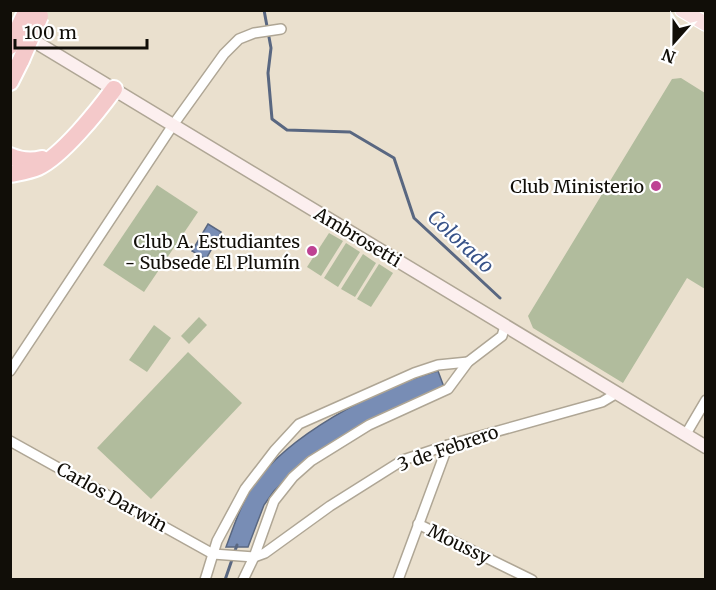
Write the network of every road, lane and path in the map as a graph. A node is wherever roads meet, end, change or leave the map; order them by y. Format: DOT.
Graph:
graph roads {
  1 [pos="682,10"];
  2 [pos="37,12"];
  3 [pos="705,24"];
  4 [pos="10,27"];
  5 [pos="281,29"];
  6 [pos="10,46"];
  7 [pos="10,82"];
  8 [pos="114,89"];
  9 [pos="173,125"];
  10 [pos="57,153"];
  11 [pos="10,156"];
  12 [pos="10,174"];
  13 [pos="505,326"];
  14 [pos="468,362"];
  15 [pos="10,371"];
  16 [pos="617,393"];
  17 [pos="705,400"];
  18 [pos="686,434"];
  19 [pos="10,441"];
  20 [pos="448,445"];
  21 [pos="705,447"];
  22 [pos="418,524"];
  23 [pos="217,555"];
  24 [pos="250,557"];
  25 [pos="205,579"];
  26 [pos="243,579"];
  27 [pos="398,579"];
  28 [pos="532,579"];
  1 -- 3 [label="main road"];
  2 -- 6 [label="highway, bridge"];
  2 -- 7 [label="highway, bridge"];
  4 -- 8 [label="street, Ambrosetti"];
  5 -- 9 [label="street"];
  8 -- 9 [label="street, Ambrosetti"];
  8 -- 10 [label="highway"];
  9 -- 13 [label="street, Ambrosetti"];
  9 -- 15 [label="street"];
  10 -- 11 [label="highway"];
  10 -- 12 [label="highway"];
  13 -- 14 [label="street"];
  13 -- 16 [label="street, Ambrosetti"];
  14 -- 23 [label="street"];
  14 -- 24 [label="street"];
  16 -- 18 [label="street, Ambrosetti"];
  16 -- 20 [label="street, 3 de Febrero"];
  17 -- 18 [label="street"];
  18 -- 21 [label="street, Ambrosetti"];
  19 -- 23 [label="street, Carlos Darwin"];
  20 -- 22 [label="street"];
  20 -- 24 [label="street, 3 de Febrero"];
  22 -- 27 [label="street"];
  22 -- 28 [label="street, Moussy"];
  23 -- 24 [label="street"];
  23 -- 25 [label="street"];
  24 -- 26 [label="street"];
}
